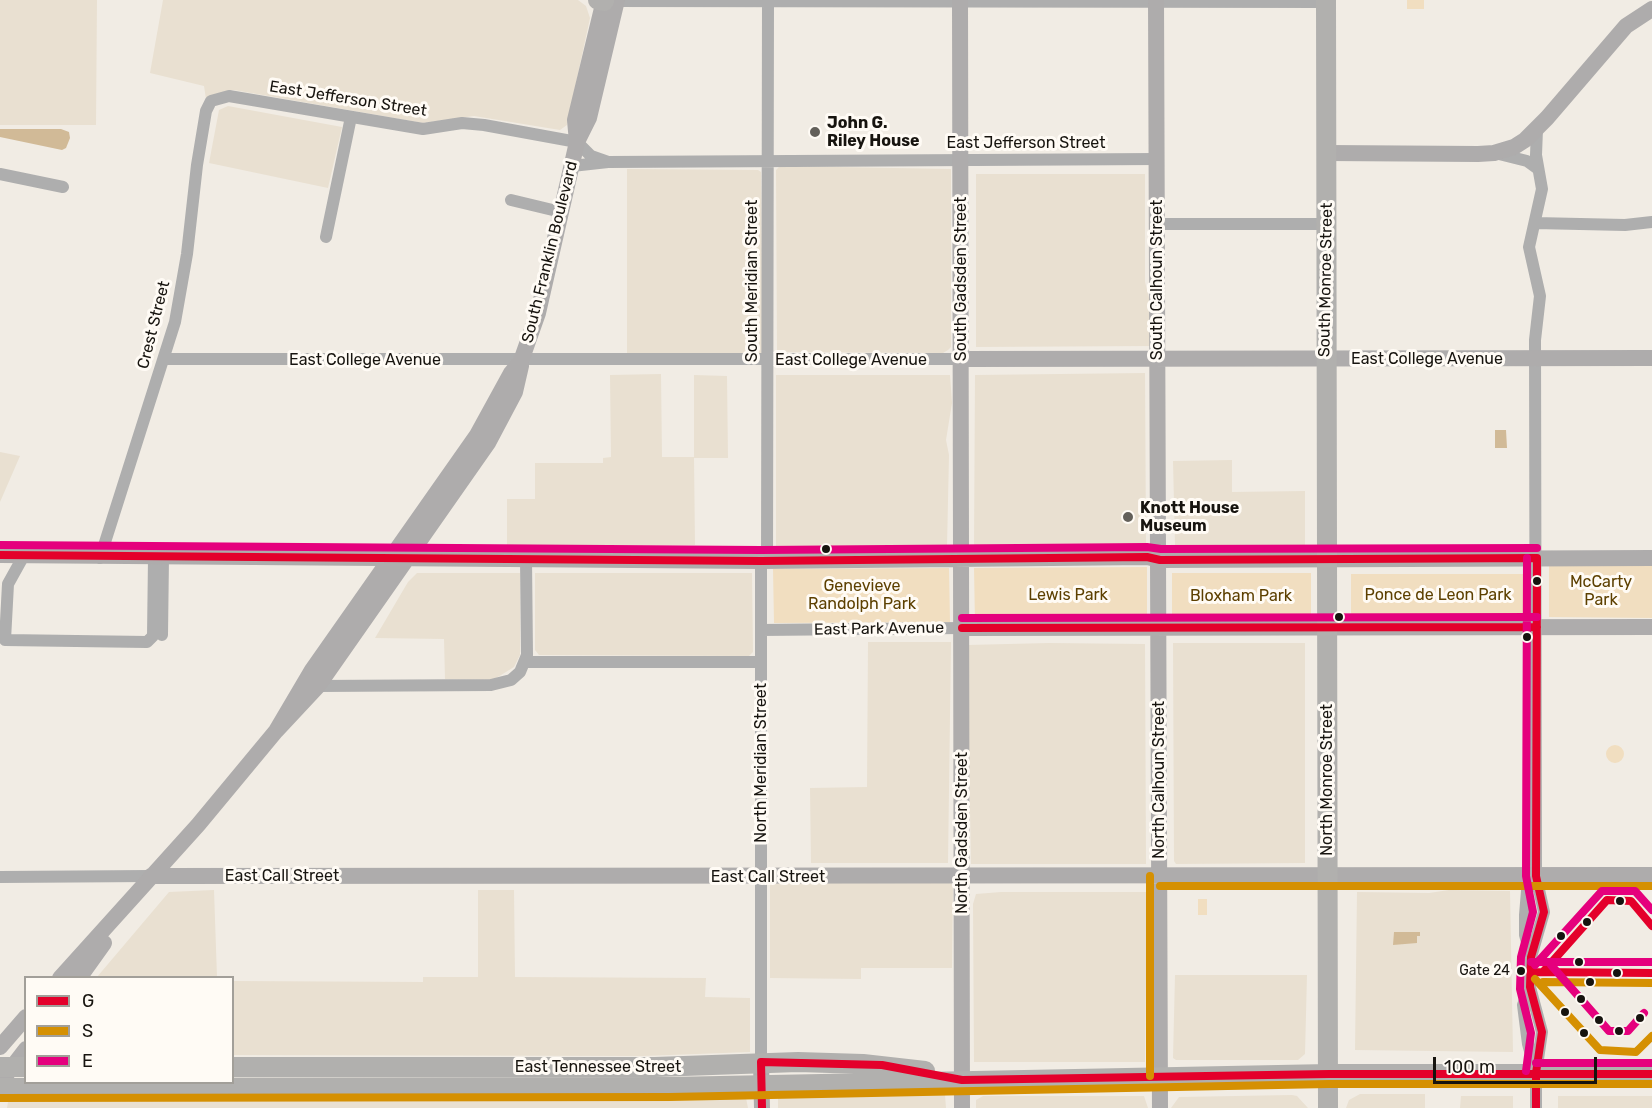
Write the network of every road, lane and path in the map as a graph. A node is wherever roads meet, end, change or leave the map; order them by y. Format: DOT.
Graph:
graph roads {
  1 [pos="608,1"];
  2 [pos="768,1"];
  3 [pos="960,1"];
  4 [pos="1156,1"];
  5 [pos="1326,1"];
  6 [pos="1652,9"];
  7 [pos="218,97"];
  8 [pos="351,117"];
  9 [pos="1537,129"];
  10 [pos="577,142"];
  11 [pos="1327,153"];
  12 [pos="1494,153"];
  13 [pos="1157,159"];
  14 [pos="961,160"];
  15 [pos="768,161"];
  16 [pos="608,162"];
  17 [pos="572,166"];
  18 [pos="1538,169"];
  19 [pos="0,174"];
  20 [pos="63,187"];
  21 [pos="511,200"];
  22 [pos="561,212"];
  23 [pos="1652,222"];
  24 [pos="1535,223"];
  25 [pos="1157,224"];
  26 [pos="1326,224"];
  27 [pos="326,237"];
  28 [pos="1537,358"];
  29 [pos="1652,358"];
  30 [pos="164,359"];
  31 [pos="961,359"];
  32 [pos="1158,359"];
  33 [pos="1324,359"];
  34 [pos="769,360"];
  35 [pos="521,361"];
  36 [pos="12,556"];
  37 [pos="100,558"];
  38 [pos="159,558"];
  39 [pos="391,558"];
  40 [pos="410,558"];
  41 [pos="962,558"];
  42 [pos="1537,558"];
  43 [pos="1652,558"];
  44 [pos="526,559"];
  45 [pos="1326,559"];
  46 [pos="1160,560"];
  47 [pos="764,561"];
  48 [pos="1326,627"];
  49 [pos="1537,627"];
  50 [pos="1652,627"];
  51 [pos="962,628"];
  52 [pos="1159,628"];
  53 [pos="761,630"];
  54 [pos="162,635"];
  55 [pos="525,662"];
  56 [pos="761,662"];
  57 [pos="318,686"];
  58 [pos="276,731"];
  59 [pos="1652,875"];
  60 [pos="151,876"];
  61 [pos="1160,876"];
  62 [pos="1328,876"];
  63 [pos="1536,876"];
  64 [pos="0,877"];
  65 [pos="761,877"];
  66 [pos="962,877"];
  67 [pos="1531,957"];
  68 [pos="62,976"];
  69 [pos="80,976"];
  70 [pos="24,1019"];
  71 [pos="0,1047"];
  72 [pos="24,1052"];
  73 [pos="761,1062"];
  74 [pos="234,1067"];
  75 [pos="360,1067"];
  76 [pos="588,1067"];
  77 [pos="9,1071"];
  78 [pos="1536,1073"];
  79 [pos="1329,1074"];
  80 [pos="1652,1074"];
  81 [pos="1160,1076"];
  82 [pos="962,1080"];
  83 [pos="761,1084"];
  84 [pos="588,1087"];
  85 [pos="0,1088"];
  86 [pos="360,1088"];
  87 [pos="762,1108"];
  88 [pos="962,1108"];
  89 [pos="1160,1108"];
  90 [pos="1328,1108"];
  91 [pos="1536,1108"];
  1 -- 2 [label="street"];
  1 -- 10 [label="street, South Franklin Boulevard"];
  2 -- 3 [label="street"];
  2 -- 15 [label="street, South Meridian Street"];
  3 -- 4 [label="street"];
  3 -- 14 [label="street, South Gadsden Street"];
  4 -- 5 [label="street"];
  4 -- 13 [label="street, South Calhoun Street"];
  5 -- 11 [label="main road, South Monroe Street"];
  6 -- 9 [label="street"];
  7 -- 8 [label="street, East Jefferson Street"];
  7 -- 30 [label="street, Crest Street"];
  8 -- 10 [label="street, East Jefferson Street"];
  8 -- 27 [label="street"];
  9 -- 12 [label="street"];
  9 -- 18 [label="street"];
  10 -- 16 [label="street, East Jefferson Street"];
  10 -- 17 [label="street, South Franklin Boulevard"];
  11 -- 12 [label="street"];
  11 -- 26 [label="main road, South Monroe Street"];
  12 -- 18 [label="street"];
  13 -- 14 [label="street, East Jefferson Street"];
  13 -- 25 [label="street, South Calhoun Street"];
  14 -- 15 [label="street, East Jefferson Street"];
  14 -- 31 [label="street, South Gadsden Street"];
  15 -- 16 [label="street, East Jefferson Street"];
  15 -- 34 [label="street, South Meridian Street"];
  16 -- 17 [label="street, East Jefferson Street"];
  17 -- 22 [label="street, South Franklin Boulevard"];
  18 -- 24 [label="street"];
  19 -- 20 [label="street"];
  21 -- 22 [label="street"];
  22 -- 35 [label="street, South Franklin Boulevard"];
  23 -- 24 [label="street"];
  24 -- 28 [label="street"];
  25 -- 26 [label="street"];
  25 -- 32 [label="street, South Calhoun Street"];
  26 -- 33 [label="main road, South Monroe Street"];
  28 -- 29 [label="street, East College Avenue"];
  28 -- 33 [label="street, East College Avenue"];
  28 -- 42 [label="street"];
  30 -- 35 [label="street, East College Avenue"];
  30 -- 37 [label="street, Crest Street"];
  31 -- 32 [label="street, East College Avenue"];
  31 -- 34 [label="street, East College Avenue"];
  31 -- 41 [label="street, South Gadsden Street"];
  32 -- 33 [label="street, East College Avenue"];
  32 -- 46 [label="street, South Calhoun Street"];
  33 -- 45 [label="main road, South Monroe Street"];
  34 -- 35 [label="street, East College Avenue"];
  34 -- 47 [label="street, South Meridian Street"];
  35 -- 39 [label="street, South Franklin Boulevard"];
  35 -- 40 [label="street, South Franklin Boulevard"];
  36 -- 37 [label="street"];
  36 -- 38 [label="street"];
  37 -- 38 [label="street"];
  38 -- 39 [label="street"];
  38 -- 54 [label="street"];
  39 -- 40 [label="street"];
  39 -- 58 [label="street, South Franklin Boulevard"];
  40 -- 44 [label="street"];
  40 -- 57 [label="street, South Franklin Boulevard"];
  41 -- 46 [label="street"];
  41 -- 47 [label="street"];
  41 -- 51 [label="street, North Gadsden Street"];
  42 -- 43 [label="street"];
  42 -- 45 [label="street"];
  42 -- 49 [label="street"];
  44 -- 47 [label="street"];
  44 -- 55 [label="street"];
  45 -- 46 [label="street"];
  45 -- 48 [label="main road, North Monroe Street"];
  46 -- 52 [label="street, North Calhoun Street"];
  47 -- 53 [label="street, North Meridian Street"];
  48 -- 49 [label="street, East Park Avenue"];
  48 -- 52 [label="street, East Park Avenue"];
  48 -- 62 [label="main road, North Monroe Street"];
  49 -- 50 [label="street, East Park Avenue"];
  49 -- 63 [label="street"];
  51 -- 52 [label="street, East Park Avenue"];
  51 -- 53 [label="street, East Park Avenue"];
  51 -- 66 [label="street, North Gadsden Street"];
  52 -- 61 [label="street, North Calhoun Street"];
  53 -- 56 [label="street, North Meridian Street"];
  55 -- 56 [label="street"];
  55 -- 57 [label="street"];
  56 -- 65 [label="street, North Meridian Street"];
  57 -- 58 [label="street, South Franklin Boulevard"];
  58 -- 60 [label="street"];
  59 -- 63 [label="street, East Call Street"];
  60 -- 64 [label="street, East Call Street"];
  60 -- 65 [label="street, East Call Street"];
  60 -- 68 [label="street"];
  60 -- 69 [label="street"];
  61 -- 62 [label="street, East Call Street"];
  61 -- 66 [label="street, East Call Street"];
  61 -- 81 [label="street, North Calhoun Street"];
  62 -- 63 [label="street, East Call Street"];
  62 -- 79 [label="main road, North Monroe Street"];
  63 -- 67 [label="street"];
  63 -- 67 [label="street"];
  65 -- 66 [label="street, East Call Street"];
  65 -- 73 [label="street, North Meridian Street"];
  66 -- 82 [label="street, North Gadsden Street"];
  67 -- 78 [label="street"];
  70 -- 71 [label="street"];
  72 -- 77 [label="street"];
  73 -- 76 [label="main road, East Tennessee Street"];
  73 -- 82 [label="main road, East Tennessee Street"];
  73 -- 83 [label="street, North Meridian Street"];
  74 -- 75 [label="main road, East Tennessee Street"];
  75 -- 76 [label="main road, East Tennessee Street"];
  75 -- 86 [label="main road"];
  76 -- 84 [label="main road"];
  78 -- 79 [label="main road, East Tennessee Street"];
  78 -- 80 [label="main road, East Tennessee Street"];
  78 -- 91 [label="street"];
  79 -- 81 [label="main road, East Tennessee Street"];
  79 -- 90 [label="main road, North Monroe Street"];
  81 -- 82 [label="main road, East Tennessee Street"];
  81 -- 89 [label="street, North Calhoun Street"];
  82 -- 83 [label="main road, East Tennessee Street"];
  82 -- 88 [label="street, North Gadsden Street"];
  83 -- 84 [label="main road, East Tennessee Street"];
  83 -- 87 [label="street, North Meridian Street"];
  84 -- 86 [label="main road, East Tennessee Street"];
  85 -- 86 [label="main road, East Tennessee Street"];
}
